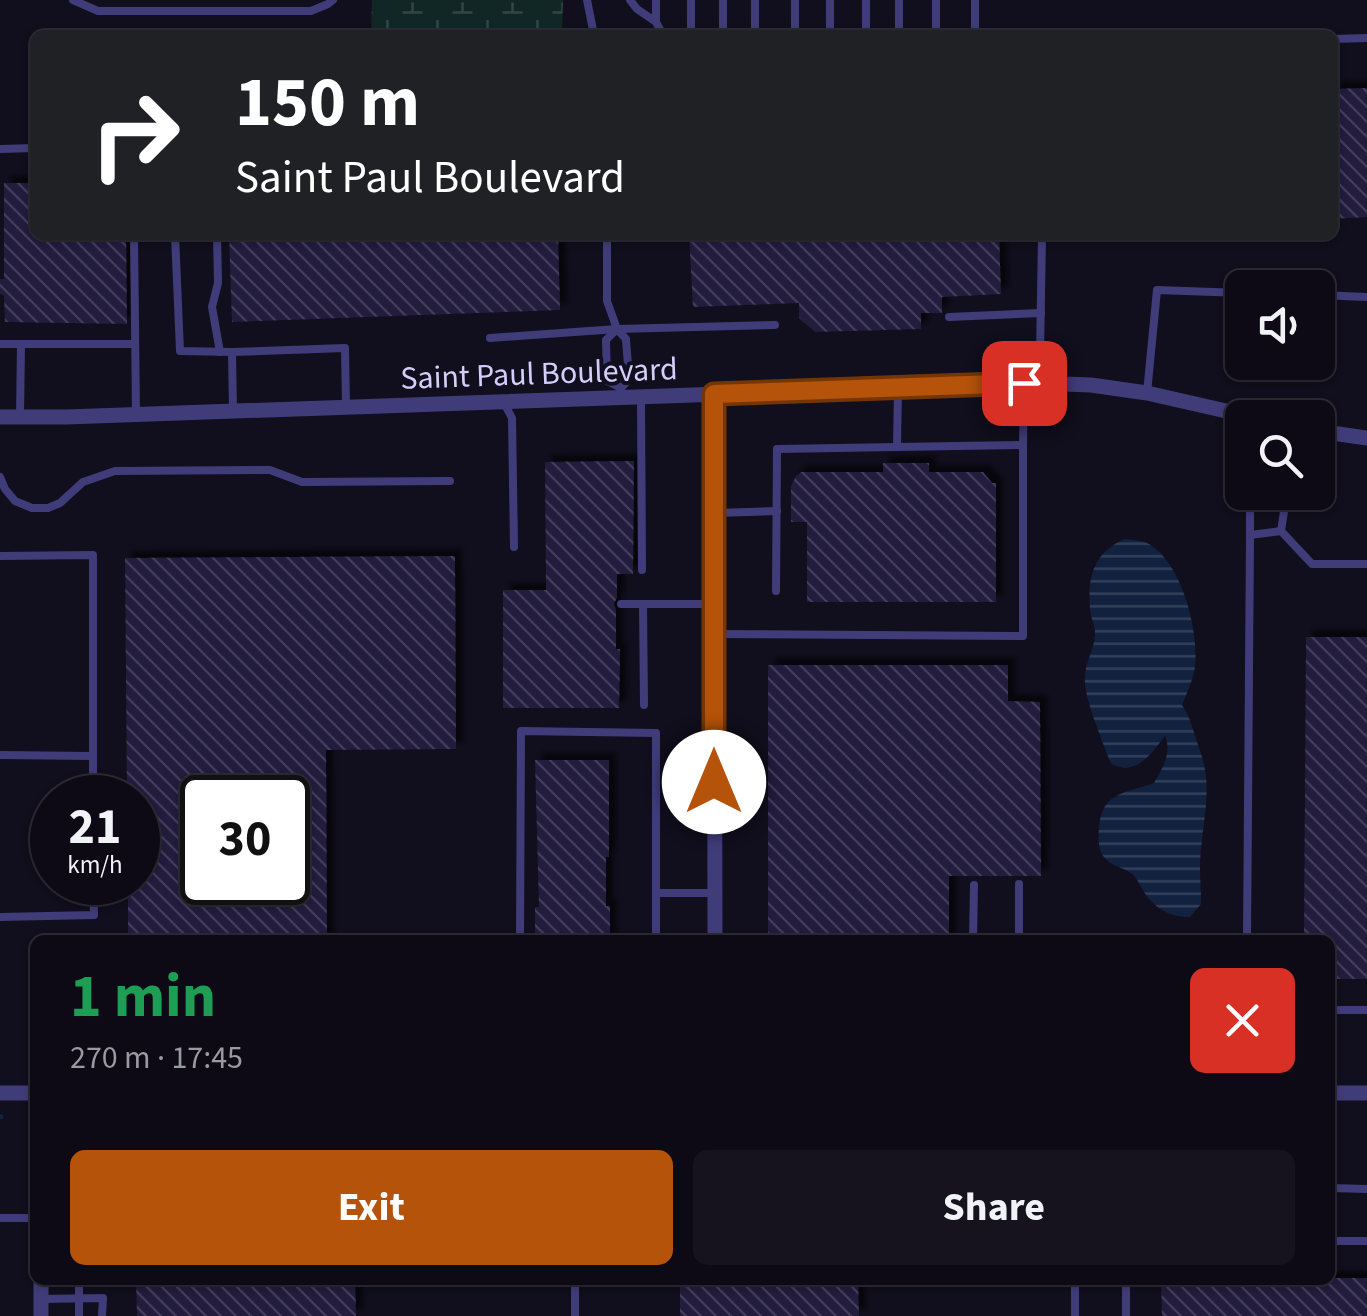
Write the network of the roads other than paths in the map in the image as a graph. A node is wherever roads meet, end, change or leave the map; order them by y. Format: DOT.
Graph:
graph roads {
  1 [pos="73,0"];
  2 [pos="332,0"];
  3 [pos="587,0"];
  4 [pos="630,0"];
  5 [pos="656,0"];
  6 [pos="691,0"];
  7 [pos="723,0"];
  8 [pos="756,0"];
  9 [pos="795,0"];
  10 [pos="830,0"];
  11 [pos="866,0"];
  12 [pos="899,0"];
  13 [pos="936,0"];
  14 [pos="975,0"];
  15 [pos="656,22"];
  16 [pos="593,30"];
  17 [pos="660,30"];
  18 [pos="691,30"];
  19 [pos="723,30"];
  20 [pos="755,30"];
  21 [pos="795,30"];
  22 [pos="830,30"];
  23 [pos="866,30"];
  24 [pos="899,30"];
  25 [pos="936,30"];
  26 [pos="975,30"];
  27 [pos="1367,38"];
  28 [pos="1338,39"];
  29 [pos="0,148"];
  30 [pos="30,148"];
  31 [pos="134,240"];
  32 [pos="175,240"];
  33 [pos="217,240"];
  34 [pos="606,240"];
  35 [pos="1042,240"];
  36 [pos="1225,292"];
  37 [pos="1335,295"];
  38 [pos="1367,296"];
  39 [pos="1041,314"];
  40 [pos="949,316"];
  41 [pos="775,325"];
  42 [pos="617,329"];
  43 [pos="490,338"];
  44 [pos="0,344"];
  45 [pos="20,344"];
  46 [pos="135,344"];
  47 [pos="220,352"];
  48 [pos="232,352"];
  49 [pos="1029,383"];
  50 [pos="898,387"];
  51 [pos="621,392"];
  52 [pos="1147,393"];
  53 [pos="714,394"];
  54 [pos="640,396"];
  55 [pos="503,401"];
  56 [pos="346,407"];
  57 [pos="233,411"];
  58 [pos="1225,411"];
  59 [pos="136,415"];
  60 [pos="0,418"];
  61 [pos="20,418"];
  62 [pos="1335,433"];
  63 [pos="1367,438"];
  64 [pos="1024,446"];
  65 [pos="897,447"];
  66 [pos="0,477"];
  67 [pos="450,481"];
  68 [pos="1250,510"];
  69 [pos="1284,510"];
  70 [pos="777,511"];
  71 [pos="714,512"];
  72 [pos="1281,531"];
  73 [pos="1250,536"];
  74 [pos="514,547"];
  75 [pos="0,556"];
  76 [pos="1367,564"];
  77 [pos="642,570"];
  78 [pos="776,590"];
  79 [pos="621,604"];
  80 [pos="643,604"];
  81 [pos="714,604"];
  82 [pos="714,634"];
  83 [pos="644,705"];
  84 [pos="0,755"];
  85 [pos="92,756"];
  86 [pos="92,775"];
  87 [pos="1019,884"];
  88 [pos="974,885"];
  89 [pos="656,892"];
  90 [pos="714,893"];
  91 [pos="94,905"];
  92 [pos="0,916"];
  93 [pos="520,935"];
  94 [pos="656,935"];
  95 [pos="714,935"];
  96 [pos="973,935"];
  97 [pos="1019,935"];
  98 [pos="1247,935"];
  99 [pos="1335,1010"];
  100 [pos="1367,1010"];
  101 [pos="0,1093"];
  102 [pos="30,1093"];
  103 [pos="1367,1093"];
  104 [pos="1335,1096"];
  105 [pos="1335,1188"];
  106 [pos="1367,1189"];
  107 [pos="0,1218"];
  108 [pos="30,1218"];
  109 [pos="1335,1241"];
  110 [pos="1367,1241"];
  111 [pos="79,1285"];
  112 [pos="575,1285"];
  113 [pos="1075,1285"];
  114 [pos="1126,1285"];
  115 [pos="79,1298"];
  116 [pos="41,1307"];
  117 [pos="79,1316"];
  118 [pos="102,1316"];
  119 [pos="574,1316"];
  120 [pos="1075,1316"];
  121 [pos="1126,1316"];
  1 -- 2 [label="lane"];
  3 -- 16 [label="lane"];
  4 -- 15 [label="lane"];
  5 -- 15 [label="lane"];
  6 -- 18 [label="lane"];
  7 -- 19 [label="lane"];
  8 -- 20 [label="lane"];
  9 -- 21 [label="lane"];
  10 -- 22 [label="lane"];
  11 -- 23 [label="lane"];
  12 -- 24 [label="lane"];
  13 -- 25 [label="lane"];
  14 -- 26 [label="lane"];
  15 -- 17 [label="lane"];
  27 -- 28 [label="lane"];
  29 -- 30 [label="lane"];
  31 -- 46 [label="lane"];
  32 -- 47 [label="lane"];
  33 -- 47 [label="lane"];
  34 -- 42 [label="lane"];
  35 -- 39 [label="lane"];
  36 -- 52 [label="lane"];
  37 -- 38 [label="lane"];
  39 -- 40 [label="lane"];
  39 -- 49 [label="lane"];
  41 -- 42 [label="lane"];
  42 -- 43 [label="lane"];
  42 -- 51 [label="lane"];
  42 -- 51 [label="lane"];
  44 -- 45 [label="lane"];
  45 -- 46 [label="lane"];
  45 -- 61 [label="lane"];
  46 -- 59 [label="lane"];
  47 -- 48 [label="lane"];
  48 -- 56 [label="lane"];
  48 -- 57 [label="lane"];
  49 -- 50 [label="street, Saint Paul Boulevard"];
  49 -- 52 [label="street, Saint Paul Boulevard"];
  49 -- 64 [label="lane"];
  50 -- 53 [label="street, Saint Paul Boulevard"];
  50 -- 65 [label="lane"];
  51 -- 54 [label="street, Saint Paul Boulevard"];
  51 -- 55 [label="street, Saint Paul Boulevard"];
  52 -- 58 [label="street, Saint Paul Boulevard"];
  53 -- 54 [label="street, Saint Paul Boulevard"];
  53 -- 71 [label="street"];
  54 -- 77 [label="lane"];
  55 -- 56 [label="street, Saint Paul Boulevard"];
  55 -- 74 [label="lane"];
  56 -- 57 [label="street, Saint Paul Boulevard"];
  57 -- 59 [label="street, Saint Paul Boulevard"];
  59 -- 61 [label="street, Saint Paul Boulevard"];
  60 -- 61 [label="street, Saint Paul Boulevard"];
  62 -- 63 [label="street"];
  64 -- 65 [label="lane"];
  64 -- 82 [label="lane"];
  65 -- 70 [label="lane"];
  66 -- 67 [label="lane"];
  68 -- 73 [label="lane"];
  69 -- 72 [label="lane"];
  70 -- 71 [label="lane"];
  70 -- 78 [label="lane"];
  71 -- 81 [label="street"];
  72 -- 73 [label="lane"];
  72 -- 76 [label="lane"];
  73 -- 98 [label="lane"];
  75 -- 85 [label="lane"];
  79 -- 80 [label="lane"];
  80 -- 81 [label="lane"];
  80 -- 83 [label="lane"];
  81 -- 82 [label="street"];
  82 -- 90 [label="street"];
  84 -- 85 [label="lane"];
  85 -- 86 [label="lane"];
  87 -- 97 [label="lane"];
  88 -- 96 [label="lane"];
  89 -- 90 [label="lane"];
  89 -- 93 [label="lane"];
  89 -- 94 [label="lane"];
  90 -- 95 [label="street"];
  91 -- 92 [label="lane"];
  99 -- 100 [label="lane"];
  101 -- 102 [label="street"];
  103 -- 104 [label="street"];
  105 -- 106 [label="lane"];
  107 -- 108 [label="lane"];
  109 -- 110 [label="lane"];
  111 -- 115 [label="lane"];
  112 -- 119 [label="lane"];
  113 -- 120 [label="lane"];
  114 -- 121 [label="lane"];
  115 -- 116 [label="lane"];
  115 -- 117 [label="lane"];
  115 -- 118 [label="lane"];
}
